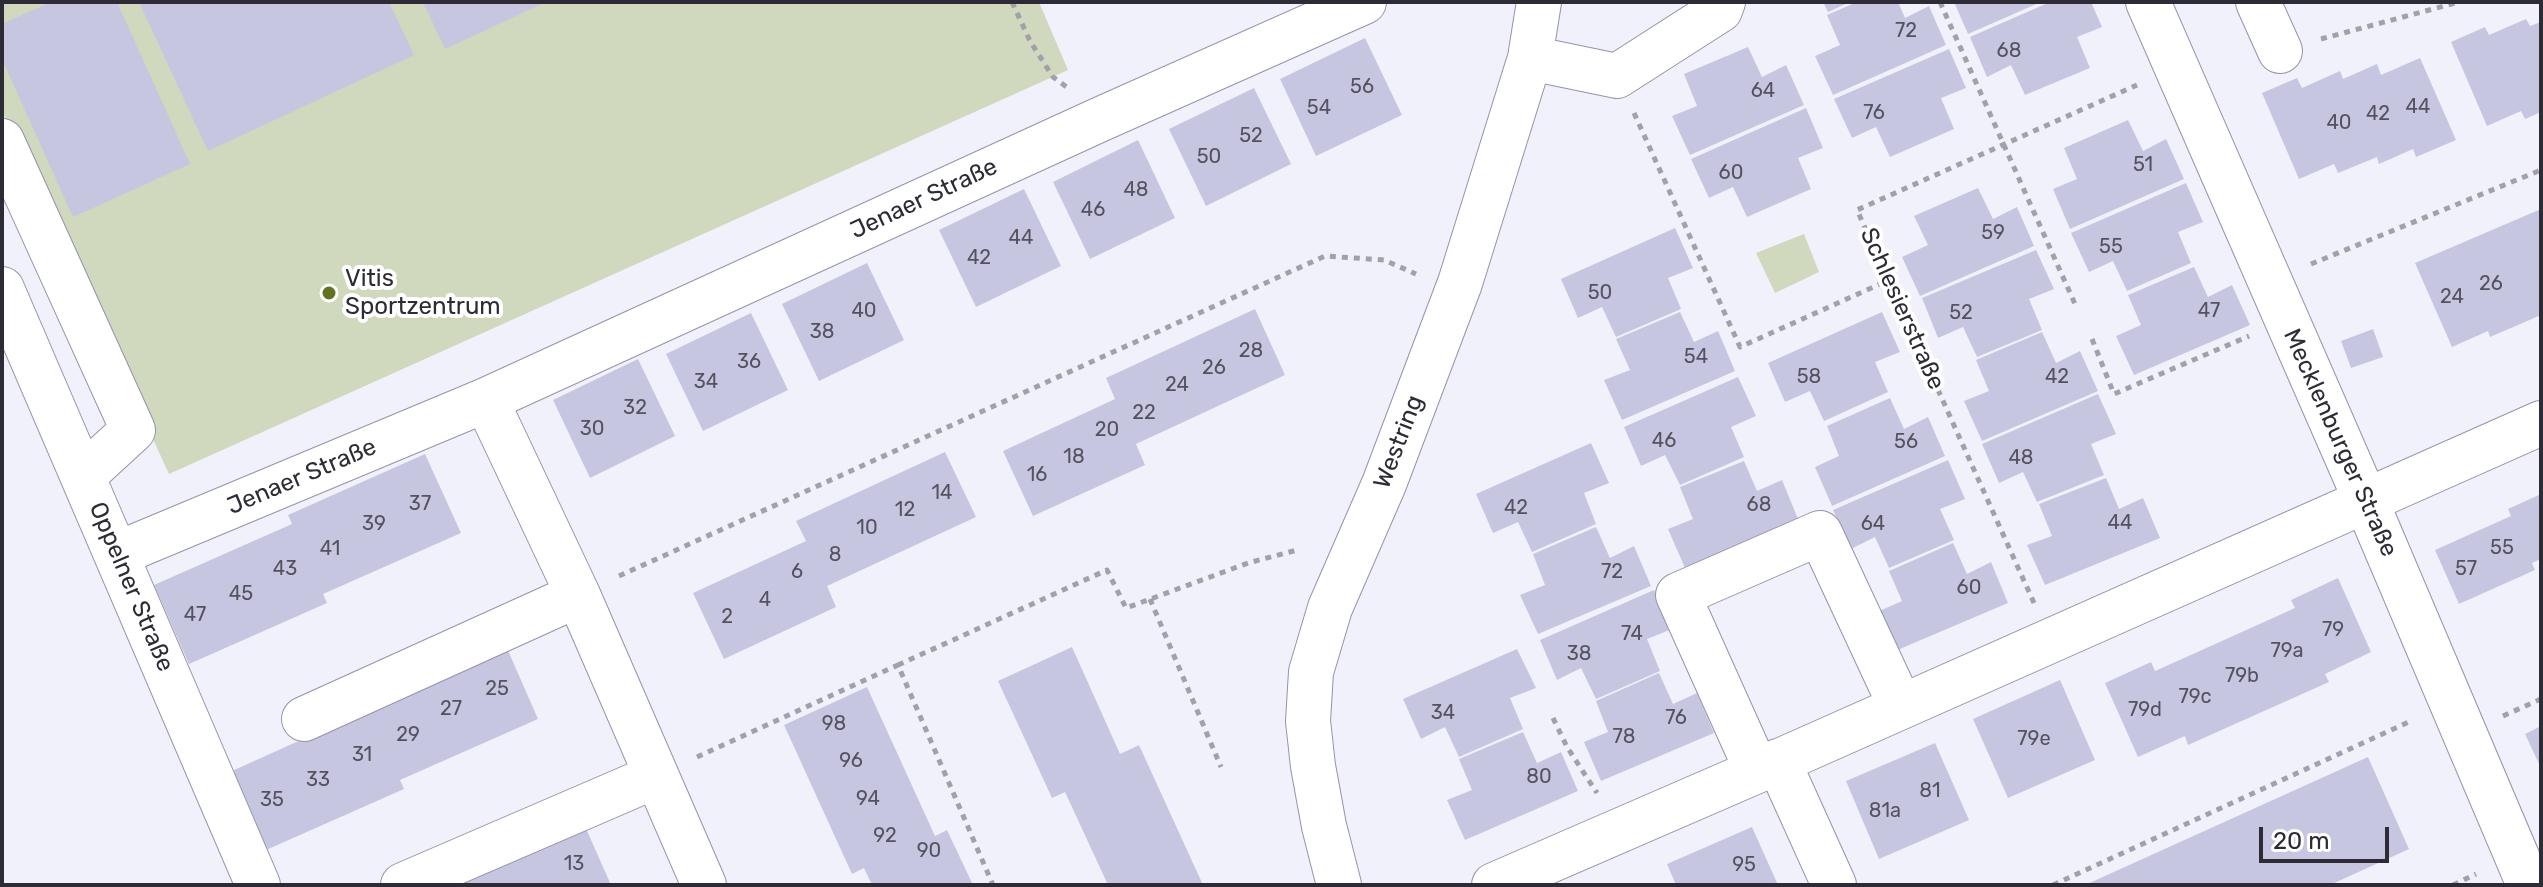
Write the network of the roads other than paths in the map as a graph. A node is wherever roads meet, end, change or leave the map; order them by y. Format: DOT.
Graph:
graph roads {
  1 [pos="1364,2"];
  2 [pos="1539,2"];
  3 [pos="1723,2"];
  4 [pos="2148,2"];
  5 [pos="2258,2"];
  6 [pos="2280,51"];
  7 [pos="1530,58"];
  8 [pos="2,141"];
  9 [pos="2,289"];
  10 [pos="486,400"];
  11 [pos="2541,423"];
  12 [pos="84,475"];
  13 [pos="2366,501"];
  14 [pos="117,554"];
  15 [pos="578,595"];
  16 [pos="1901,707"];
  17 [pos="304,719"];
  18 [pos="1767,766"];
  19 [pos="656,776"];
  20 [pos="258,885"];
  21 [pos="403,885"];
  22 [pos="704,885"];
  23 [pos="1339,885"];
  24 [pos="1494,885"];
  25 [pos="1834,885"];
  26 [pos="2529,885"];
  1 -- 10 [label="street, Jenaer Straße"];
  2 -- 7 [label="street, Westring"];
  3 -- 7 [label="street"];
  4 -- 13 [label="street, Mecklenburger Straße"];
  5 -- 6 [label="street"];
  7 -- 23 [label="street, Westring"];
  8 -- 12 [label="street"];
  9 -- 12 [label="street, Oppelner Straße"];
  10 -- 14 [label="street, Jenaer Straße"];
  10 -- 15 [label="street"];
  11 -- 13 [label="street"];
  12 -- 14 [label="street, Oppelner Straße"];
  13 -- 16 [label="street"];
  13 -- 26 [label="street, Mecklenburger Straße"];
  14 -- 20 [label="street, Oppelner Straße"];
  15 -- 17 [label="street"];
  15 -- 19 [label="street"];
  16 -- 18 [label="street"];
  16 -- 18 [label="street"];
  18 -- 24 [label="street"];
  18 -- 25 [label="street"];
  19 -- 21 [label="street"];
  19 -- 22 [label="street"];
}
